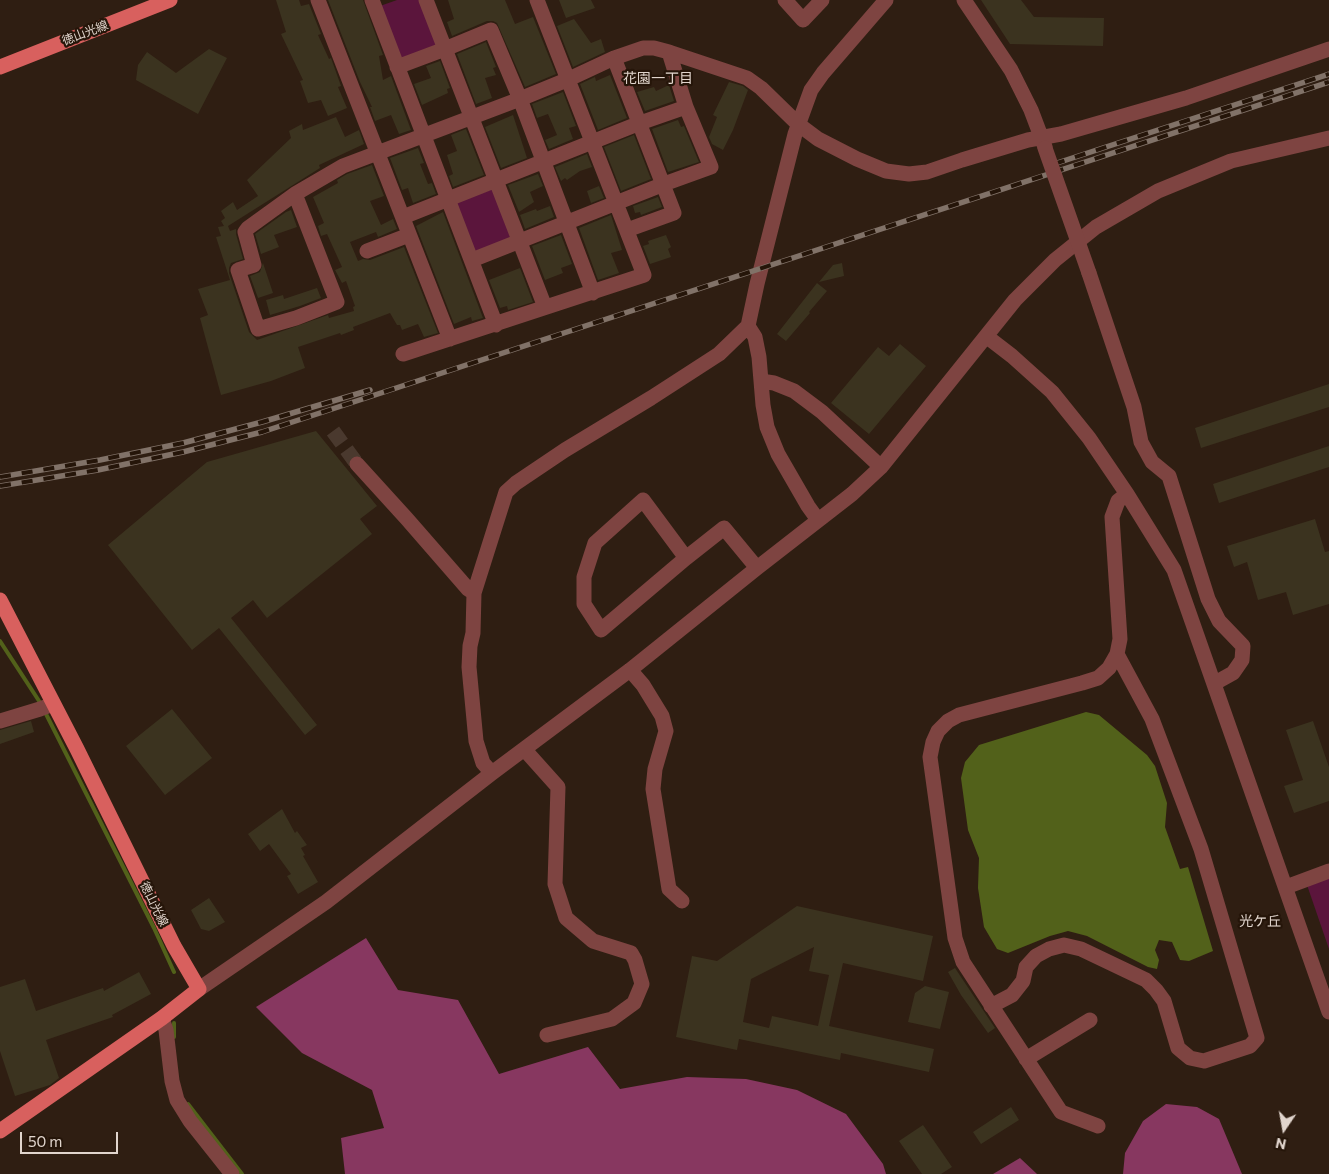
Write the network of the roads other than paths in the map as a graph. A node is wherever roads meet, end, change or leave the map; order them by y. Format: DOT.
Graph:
graph roads {
  1 [pos="170,0"];
  2 [pos="318,0"];
  3 [pos="426,0"];
  4 [pos="537,0"];
  5 [pos="785,0"];
  6 [pos="822,0"];
  7 [pos="886,0"];
  8 [pos="964,0"];
  9 [pos="377,2"];
  10 [pos="444,49"];
  11 [pos="1329,49"];
  12 [pos="669,52"];
  13 [pos="614,58"];
  14 [pos="397,66"];
  15 [pos="0,67"];
  16 [pos="569,79"];
  17 [pos="520,99"];
  18 [pos="686,107"];
  19 [pos="470,118"];
  20 [pos="640,123"];
  21 [pos="798,124"];
  22 [pos="423,136"];
  23 [pos="1329,138"];
  24 [pos="592,142"];
  25 [pos="1044,143"];
  26 [pos="378,154"];
  27 [pos="544,163"];
  28 [pos="496,182"];
  29 [pos="664,184"];
  30 [pos="295,194"];
  31 [pos="448,199"];
  32 [pos="616,203"];
  33 [pos="403,217"];
  34 [pos="566,223"];
  35 [pos="627,230"];
  36 [pos="409,235"];
  37 [pos="519,242"];
  38 [pos="367,252"];
  39 [pos="472,260"];
  40 [pos="593,292"];
  41 [pos="545,307"];
  42 [pos="496,324"];
  43 [pos="748,326"];
  44 [pos="986,336"];
  45 [pos="450,339"];
  46 [pos="403,354"];
  47 [pos="761,381"];
  48 [pos="357,464"];
  49 [pos="881,467"];
  50 [pos="1127,494"];
  51 [pos="818,520"];
  52 [pos="686,558"];
  53 [pos="757,568"];
  54 [pos="474,593"];
  55 [pos="0,600"];
  56 [pos="1117,654"];
  57 [pos="630,670"];
  58 [pos="1215,683"];
  59 [pos="52,704"];
  60 [pos="0,721"];
  61 [pos="524,750"];
  62 [pos="492,773"];
  63 [pos="1329,871"];
  64 [pos="1286,887"];
  65 [pos="682,901"];
  66 [pos="199,990"];
  67 [pos="992,1006"];
  68 [pos="1329,1012"];
  69 [pos="162,1018"];
  70 [pos="1090,1020"];
  71 [pos="547,1035"];
  72 [pos="1026,1059"];
  73 [pos="1098,1126"];
  74 [pos="0,1131"];
  75 [pos="232,1174"];
  1 -- 15 [label="main road, 徳山光線"];
  2 -- 26 [label="street"];
  3 -- 10 [label="street"];
  4 -- 16 [label="street"];
  5 -- 6 [label="street"];
  7 -- 21 [label="street"];
  8 -- 25 [label="street"];
  9 -- 14 [label="street"];
  10 -- 14 [label="street"];
  10 -- 17 [label="street"];
  10 -- 19 [label="street"];
  11 -- 25 [label="street"];
  12 -- 13 [label="street"];
  12 -- 18 [label="street"];
  12 -- 21 [label="street"];
  13 -- 16 [label="street"];
  13 -- 20 [label="street"];
  14 -- 22 [label="street"];
  16 -- 17 [label="street"];
  16 -- 24 [label="street"];
  17 -- 19 [label="street"];
  17 -- 27 [label="street"];
  18 -- 20 [label="street"];
  18 -- 29 [label="street"];
  19 -- 22 [label="street"];
  19 -- 28 [label="street"];
  20 -- 24 [label="street"];
  20 -- 29 [label="street"];
  21 -- 25 [label="street"];
  21 -- 43 [label="street"];
  22 -- 26 [label="street"];
  22 -- 31 [label="street"];
  23 -- 44 [label="street"];
  24 -- 27 [label="street"];
  24 -- 32 [label="street"];
  25 -- 58 [label="street, bridge"];
  26 -- 30 [label="street"];
  26 -- 33 [label="street"];
  27 -- 28 [label="street"];
  27 -- 34 [label="street"];
  28 -- 31 [label="street"];
  28 -- 37 [label="street"];
  29 -- 32 [label="street"];
  29 -- 35 [label="street"];
  30 -- 30 [label="street"];
  31 -- 33 [label="street"];
  31 -- 39 [label="street"];
  32 -- 34 [label="street"];
  32 -- 35 [label="street"];
  33 -- 36 [label="street"];
  34 -- 37 [label="street"];
  34 -- 40 [label="street"];
  35 -- 40 [label="street"];
  36 -- 38 [label="street"];
  36 -- 45 [label="street"];
  37 -- 39 [label="street"];
  37 -- 41 [label="street"];
  39 -- 42 [label="street"];
  40 -- 41 [label="street"];
  41 -- 42 [label="street"];
  42 -- 45 [label="street"];
  43 -- 47 [label="street"];
  43 -- 54 [label="street"];
  44 -- 49 [label="street"];
  44 -- 50 [label="street"];
  45 -- 46 [label="street"];
  47 -- 49 [label="street"];
  47 -- 51 [label="street"];
  48 -- 54 [label="street"];
  49 -- 51 [label="street"];
  50 -- 56 [label="street"];
  50 -- 58 [label="street"];
  51 -- 53 [label="street"];
  52 -- 52 [label="street"];
  52 -- 53 [label="street"];
  53 -- 57 [label="street"];
  54 -- 62 [label="street"];
  55 -- 59 [label="main road, 徳山光線"];
  56 -- 67 [label="street"];
  56 -- 67 [label="street"];
  57 -- 61 [label="street"];
  57 -- 65 [label="street"];
  58 -- 64 [label="street"];
  59 -- 60 [label="street"];
  59 -- 66 [label="main road, 徳山光線"];
  61 -- 62 [label="street"];
  61 -- 71 [label="street"];
  62 -- 66 [label="street"];
  63 -- 64 [label="street"];
  64 -- 68 [label="street"];
  66 -- 69 [label="main road"];
  67 -- 72 [label="street"];
  69 -- 74 [label="main road"];
  69 -- 75 [label="street"];
  70 -- 72 [label="street"];
  72 -- 73 [label="street"];
}
